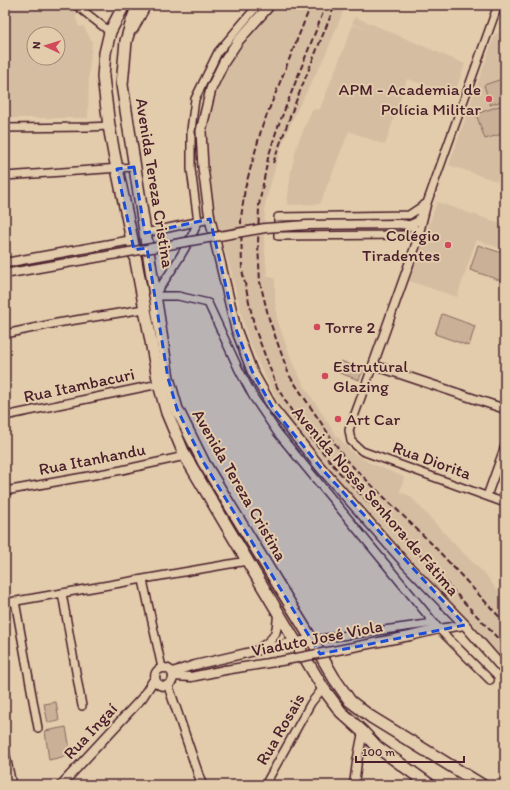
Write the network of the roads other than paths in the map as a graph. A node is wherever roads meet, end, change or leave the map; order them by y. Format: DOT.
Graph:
graph roads {
  1 [pos="76,5"];
  2 [pos="119,5"];
  3 [pos="124,5"];
  4 [pos="138,5"];
  5 [pos="146,5"];
  6 [pos="258,5"];
  7 [pos="270,5"];
  8 [pos="498,5"];
  9 [pos="110,32"];
  10 [pos="126,41"];
  11 [pos="109,126"];
  12 [pos="5,128"];
  13 [pos="134,167"];
  14 [pos="117,168"];
  15 [pos="5,176"];
  16 [pos="427,203"];
  17 [pos="210,219"];
  18 [pos="198,222"];
  19 [pos="405,224"];
  20 [pos="145,233"];
  21 [pos="418,239"];
  22 [pos="132,240"];
  23 [pos="5,263"];
  24 [pos="7,273"];
  25 [pos="155,295"];
  26 [pos="144,309"];
  27 [pos="5,334"];
  28 [pos="373,365"];
  29 [pos="159,384"];
  30 [pos="505,409"];
  31 [pos="5,416"];
  32 [pos="505,446"];
  33 [pos="184,456"];
  34 [pos="5,491"];
  35 [pos="487,496"];
  36 [pos="505,503"];
  37 [pos="248,561"];
  38 [pos="143,580"];
  39 [pos="62,593"];
  40 [pos="15,602"];
  41 [pos="5,603"];
  42 [pos="278,614"];
  43 [pos="465,625"];
  44 [pos="436,626"];
  45 [pos="312,640"];
  46 [pos="294,642"];
  47 [pos="256,651"];
  48 [pos="162,668"];
  49 [pos="505,671"];
  50 [pos="173,674"];
  51 [pos="155,678"];
  52 [pos="490,680"];
  53 [pos="164,686"];
  54 [pos="323,688"];
  55 [pos="142,698"];
  56 [pos="82,706"];
  57 [pos="38,728"];
  58 [pos="363,732"];
  59 [pos="5,750"];
  60 [pos="12,785"];
  61 [pos="61,785"];
  62 [pos="202,785"];
  63 [pos="265,785"];
  64 [pos="354,785"];
  65 [pos="430,785"];
  66 [pos="482,785"];
  1 -- 9 [label="street"];
  2 -- 9 [label="main road, Avenida Tereza Cristina"];
  3 -- 9 [label="highway, Avenida Tereza Cristina"];
  4 -- 10 [label="highway, Avenida Tereza Cristina"];
  5 -- 10 [label="main road, Avenida Tereza Cristina"];
  6 -- 18 [label="street"];
  7 -- 17 [label="main road, Avenida Nossa Senhora de Fátima"];
  8 -- 16 [label="street"];
  9 -- 11 [label="highway, Avenida Tereza Cristina"];
  10 -- 13 [label="highway, Avenida Tereza Cristina"];
  11 -- 12 [label="street"];
  11 -- 14 [label="highway, Avenida Tereza Cristina"];
  13 -- 14 [label="street"];
  13 -- 20 [label="highway, Avenida Tereza Cristina"];
  14 -- 15 [label="street"];
  14 -- 22 [label="highway, Avenida Tereza Cristina"];
  16 -- 19 [label="street"];
  16 -- 21 [label="street"];
  16 -- 21 [label="street"];
  17 -- 18 [label="street"];
  17 -- 43 [label="main road, Avenida Nossa Senhora de Fátima"];
  18 -- 20 [label="street"];
  18 -- 25 [label="street"];
  19 -- 21 [label="street"];
  19 -- 24 [label="street, bridge"];
  20 -- 25 [label="highway, Avenida Tereza Cristina"];
  21 -- 28 [label="street"];
  22 -- 23 [label="street"];
  22 -- 26 [label="highway, Avenida Tereza Cristina"];
  25 -- 44 [label="street"];
  25 -- 45 [label="highway, Avenida Tereza Cristina"];
  26 -- 27 [label="street"];
  26 -- 29 [label="highway, Avenida Tereza Cristina"];
  28 -- 30 [label="street"];
  28 -- 35 [label="street, Rua Diorita"];
  29 -- 31 [label="street, Rua Itambacuri"];
  29 -- 33 [label="highway, Avenida Tereza Cristina"];
  32 -- 35 [label="street"];
  33 -- 34 [label="street, Rua Itanhandu"];
  33 -- 37 [label="highway, Avenida Tereza Cristina"];
  35 -- 36 [label="street, Rua Diorita"];
  37 -- 38 [label="street"];
  37 -- 42 [label="highway, Avenida Tereza Cristina"];
  38 -- 39 [label="street"];
  38 -- 48 [label="street"];
  39 -- 40 [label="street"];
  39 -- 56 [label="street"];
  40 -- 41 [label="street"];
  40 -- 57 [label="street"];
  42 -- 46 [label="highway, Avenida Tereza Cristina"];
  42 -- 47 [label="street"];
  43 -- 44 [label="street, Viaduto José Viola"];
  43 -- 49 [label="main road, Avenida Nossa Senhora de Fátima"];
  44 -- 45 [label="street"];
  44 -- 50 [label="street, Viaduto José Viola, bridge"];
  44 -- 52 [label="street"];
  45 -- 46 [label="street"];
  45 -- 66 [label="highway, Avenida Tereza Cristina"];
  46 -- 47 [label="street"];
  46 -- 54 [label="highway, Avenida Tereza Cristina"];
  47 -- 50 [label="street"];
  48 -- 50 [label="street"];
  48 -- 51 [label="street"];
  50 -- 53 [label="street"];
  51 -- 53 [label="street"];
  51 -- 55 [label="street, Rua Ingaí"];
  53 -- 55 [label="street, Rua Ingaí"];
  53 -- 62 [label="street"];
  54 -- 58 [label="highway, Avenida Tereza Cristina"];
  54 -- 63 [label="street, Rua Rosais"];
  55 -- 61 [label="street, Rua Ingaí"];
  58 -- 64 [label="street"];
  58 -- 65 [label="highway, Avenida Tereza Cristina"];
  59 -- 60 [label="street"];
}
